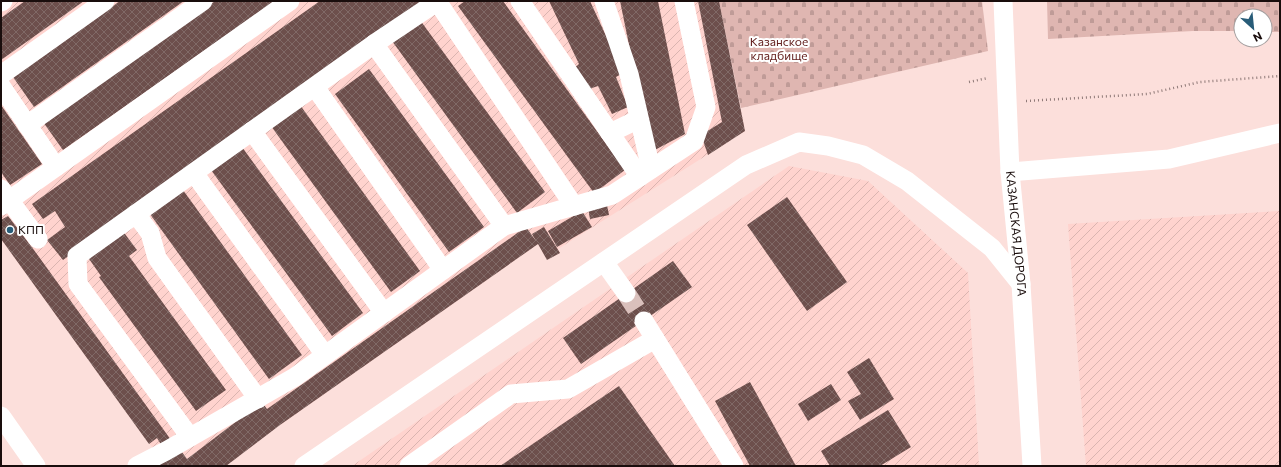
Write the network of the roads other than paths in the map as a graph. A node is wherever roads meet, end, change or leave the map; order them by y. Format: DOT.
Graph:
graph roads {
  1 [pos="105,1"];
  2 [pos="203,1"];
  3 [pos="290,1"];
  4 [pos="437,1"];
  5 [pos="520,1"];
  6 [pos="604,1"];
  7 [pos="684,1"];
  8 [pos="1003,1"];
  9 [pos="374,44"];
  10 [pos="1,74"];
  11 [pos="1,86"];
  12 [pos="314,87"];
  13 [pos="639,118"];
  14 [pos="27,125"];
  15 [pos="252,131"];
  16 [pos="610,133"];
  17 [pos="1280,133"];
  18 [pos="56,167"];
  19 [pos="1010,172"];
  20 [pos="194,173"];
  21 [pos="645,173"];
  22 [pos="4,198"];
  23 [pos="574,206"];
  24 [pos="136,214"];
  25 [pos="504,226"];
  26 [pos="38,239"];
  27 [pos="604,262"];
  28 [pos="443,270"];
  29 [pos="1021,284"];
  30 [pos="626,293"];
  31 [pos="384,313"];
  32 [pos="644,321"];
  33 [pos="655,339"];
  34 [pos="325,355"];
  35 [pos="258,399"];
  36 [pos="1,416"];
  37 [pos="190,437"];
  38 [pos="36,466"];
  39 [pos="137,466"];
  40 [pos="304,466"];
  41 [pos="409,466"];
  42 [pos="734,466"];
  43 [pos="1032,466"];
  1 -- 10 [label="street"];
  2 -- 14 [label="street"];
  3 -- 18 [label="street"];
  4 -- 9 [label="street"];
  4 -- 23 [label="street"];
  5 -- 16 [label="street"];
  6 -- 13 [label="street"];
  7 -- 21 [label="street"];
  8 -- 19 [label="street, КАЗАНСКАЯ ДОРОГА"];
  9 -- 12 [label="street"];
  9 -- 25 [label="street"];
  11 -- 14 [label="street"];
  12 -- 15 [label="street"];
  12 -- 28 [label="street"];
  13 -- 16 [label="street"];
  13 -- 21 [label="street"];
  14 -- 18 [label="street"];
  15 -- 20 [label="street"];
  15 -- 31 [label="street"];
  16 -- 21 [label="street"];
  17 -- 19 [label="street"];
  18 -- 22 [label="street"];
  19 -- 29 [label="street, КАЗАНСКАЯ ДОРОГА"];
  20 -- 24 [label="street"];
  20 -- 34 [label="street"];
  21 -- 23 [label="street"];
  22 -- 26 [label="street"];
  23 -- 25 [label="street"];
  24 -- 35 [label="street"];
  24 -- 37 [label="street"];
  25 -- 28 [label="street"];
  27 -- 29 [label="street"];
  27 -- 30 [label="street"];
  27 -- 40 [label="street"];
  28 -- 31 [label="street"];
  29 -- 43 [label="street, КАЗАНСКАЯ ДОРОГА"];
  31 -- 34 [label="street"];
  32 -- 33 [label="street"];
  33 -- 41 [label="street"];
  33 -- 42 [label="street"];
  34 -- 35 [label="street"];
  35 -- 37 [label="street"];
  36 -- 38 [label="street"];
  37 -- 39 [label="street"];
}
